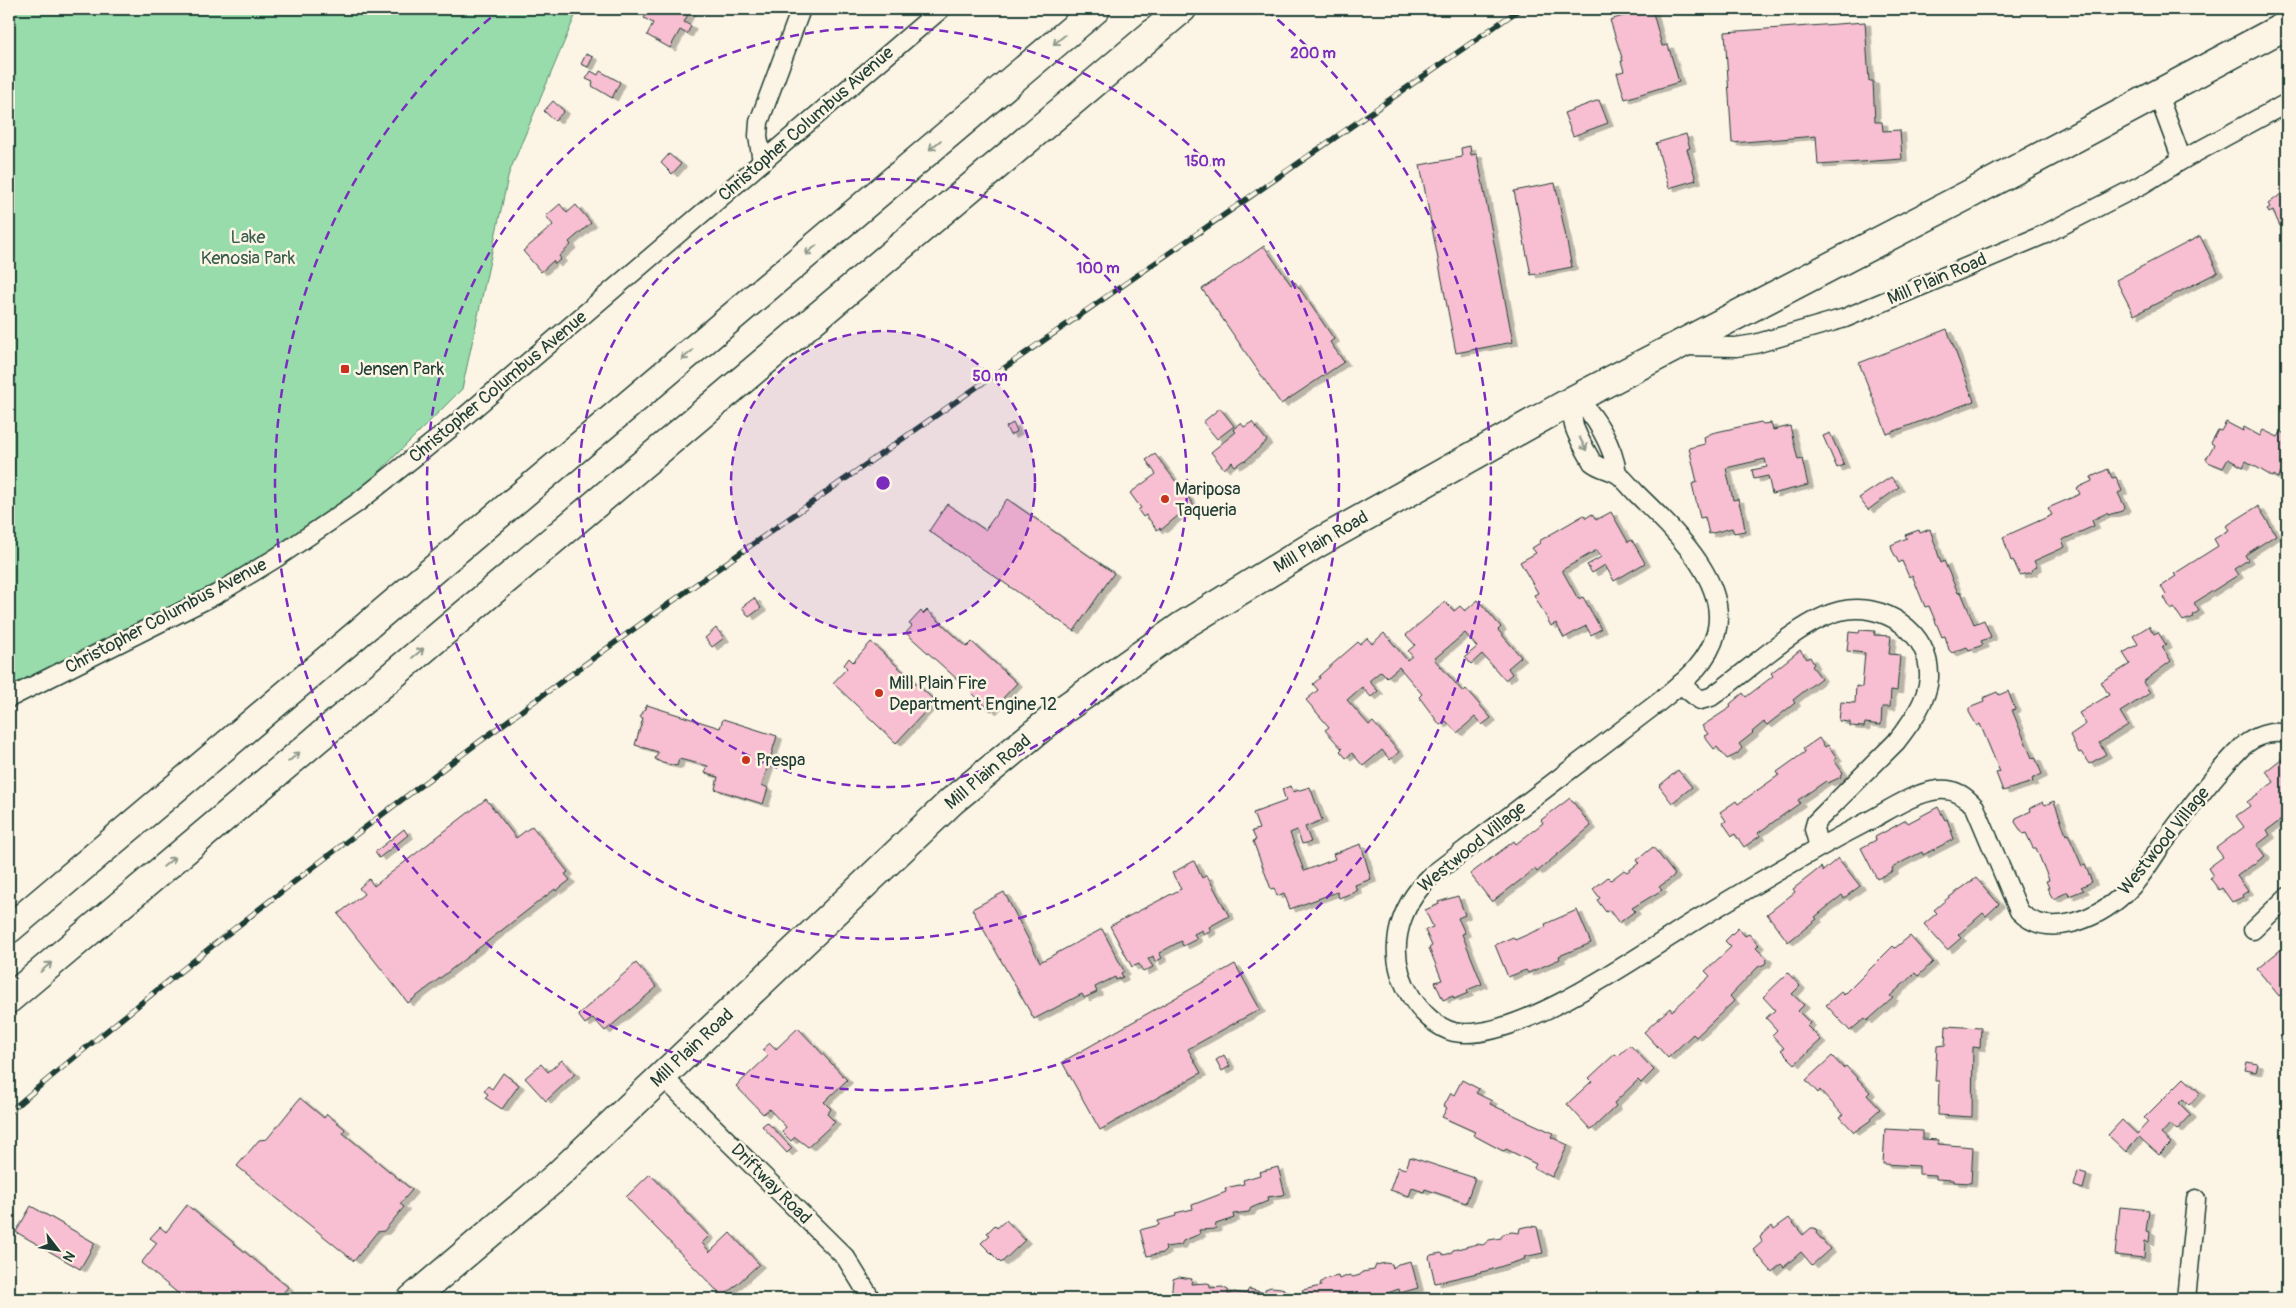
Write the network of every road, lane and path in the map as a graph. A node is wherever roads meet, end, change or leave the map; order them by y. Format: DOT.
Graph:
graph roads {
  1 [pos="801,9"];
  2 [pos="941,9"];
  3 [pos="1096,9"];
  4 [pos="1182,9"];
  5 [pos="2287,25"];
  6 [pos="2158,96"];
  7 [pos="2287,103"];
  8 [pos="2182,160"];
  9 [pos="762,162"];
  10 [pos="1676,346"];
  11 [pos="1575,399"];
  12 [pos="1680,684"];
  13 [pos="9,698"];
  14 [pos="2287,734"];
  15 [pos="1819,847"];
  16 [pos="2287,897"];
  17 [pos="9,929"];
  18 [pos="2253,930"];
  19 [pos="9,999"];
  20 [pos="662,1076"];
  21 [pos="2196,1199"];
  22 [pos="412,1299"];
  23 [pos="871,1299"];
  24 [pos="2186,1299"];
  1 -- 9 [label="street"];
  2 -- 9 [label="street, Christopher Columbus Avenue"];
  3 -- 17 [label="main road, one-way"];
  19 -- 4 [label="main road, one-way"];
  5 -- 6 [label="main road, Mill Plain Road"];
  6 -- 8 [label="street"];
  6 -- 10 [label="main road, Mill Plain Road"];
  7 -- 8 [label="street, Mill Plain Road"];
  8 -- 10 [label="street, Mill Plain Road"];
  9 -- 13 [label="street, Christopher Columbus Avenue"];
  10 -- 11 [label="main road, Mill Plain Road"];
  11 -- 12 [label="street, Westwood Village"];
  11 -- 20 [label="main road, Mill Plain Road"];
  12 -- 15 [label="street"];
  12 -- 15 [label="street, Westwood Village"];
  14 -- 15 [label="street, Westwood Village"];
  16 -- 18 [label="street"];
  20 -- 22 [label="main road, Mill Plain Road"];
  20 -- 23 [label="street, Driftway Road"];
  21 -- 24 [label="street"];
}
